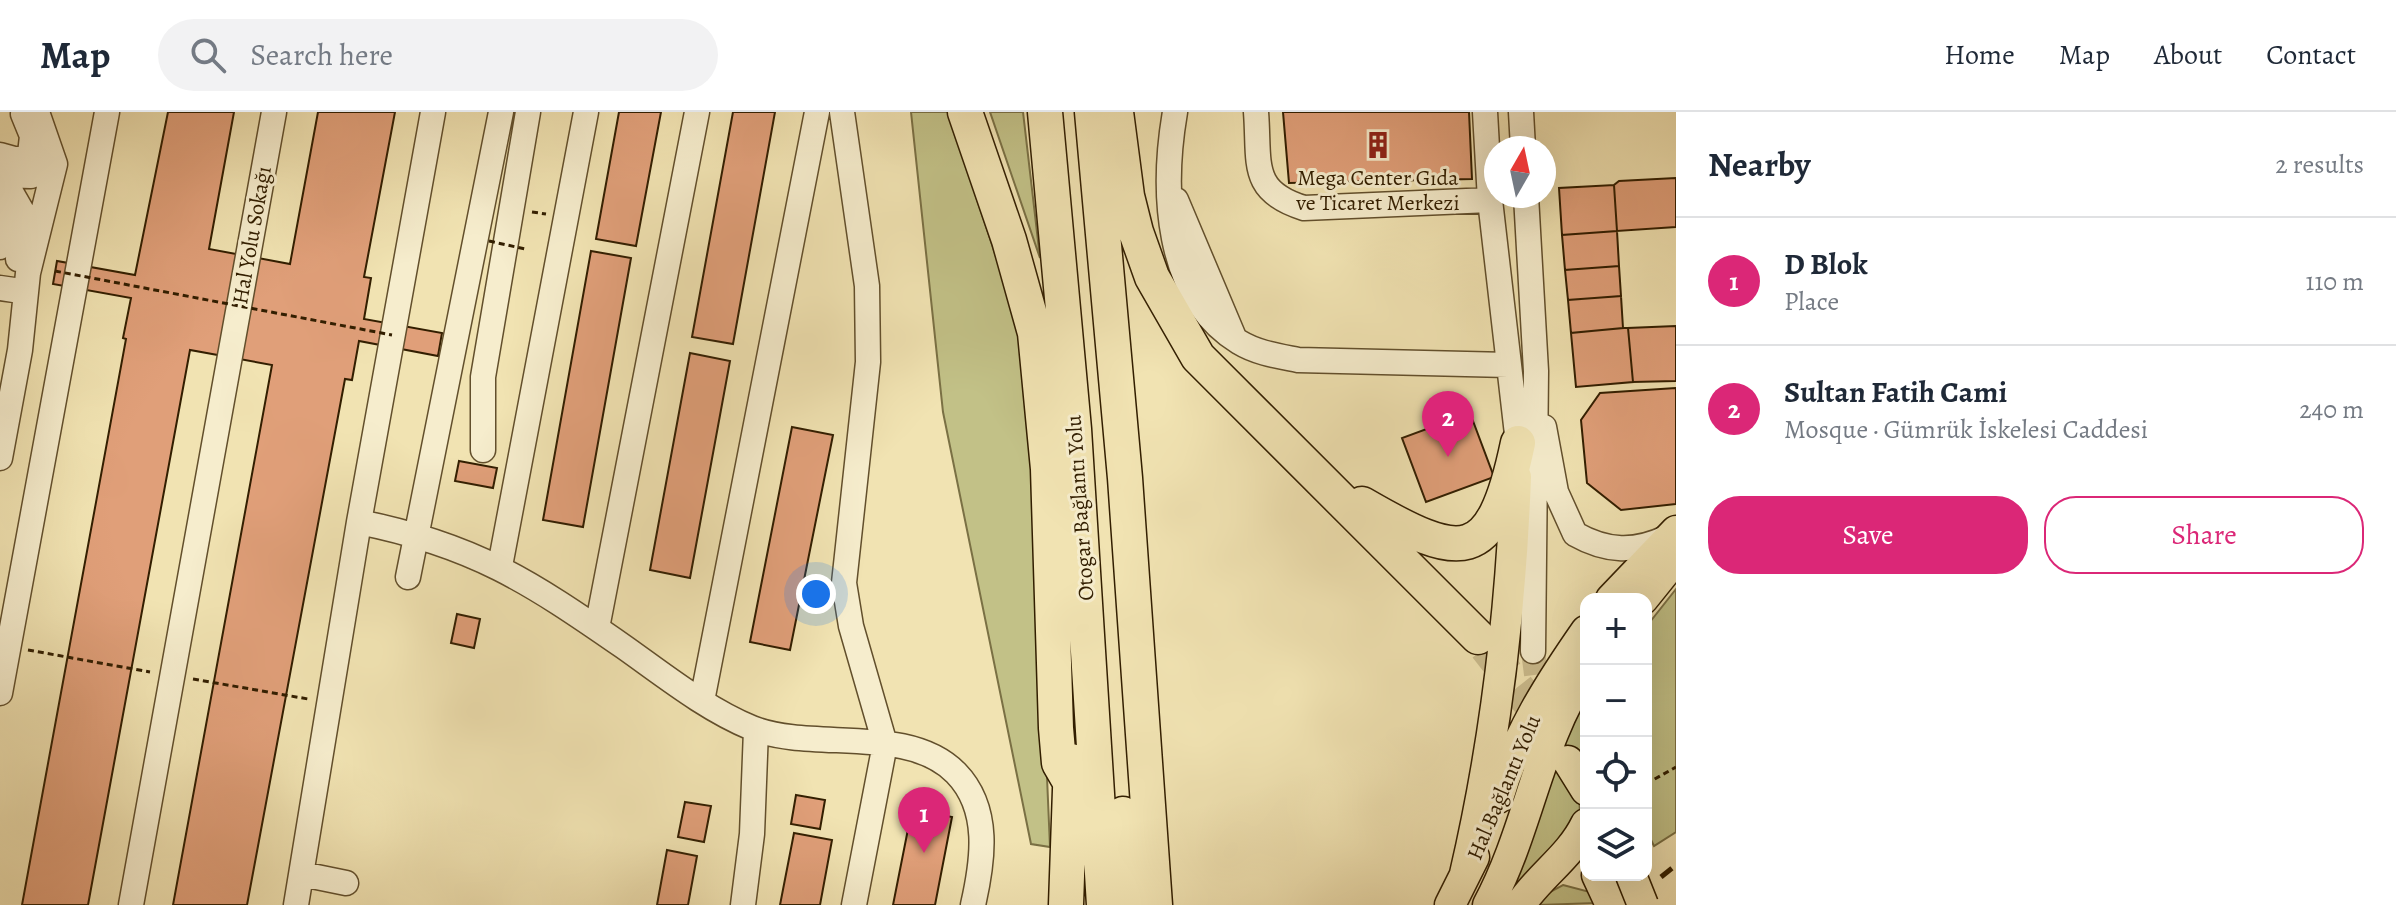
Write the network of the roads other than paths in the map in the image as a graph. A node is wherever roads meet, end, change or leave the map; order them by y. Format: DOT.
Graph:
graph roads {
  1 [pos="22,112"];
  2 [pos="37,112"];
  3 [pos="107,112"];
  4 [pos="274,112"];
  5 [pos="433,112"];
  6 [pos="501,112"];
  7 [pos="528,112"];
  8 [pos="586,112"];
  9 [pos="697,112"];
  10 [pos="817,112"];
  11 [pos="842,112"];
  12 [pos="965,112"];
  13 [pos="1045,112"];
  14 [pos="1076,112"];
  15 [pos="1092,112"];
  16 [pos="1116,112"];
  17 [pos="1175,112"];
  18 [pos="1256,112"];
  19 [pos="1485,112"];
  20 [pos="1521,112"];
  21 [pos="1486,136"];
  22 [pos="1522,136"];
  23 [pos="55,164"];
  24 [pos="1,174"];
  25 [pos="1484,200"];
  26 [pos="1491,208"];
  27 [pos="1527,208"];
  28 [pos="0,247"];
  29 [pos="7,289"];
  30 [pos="1508,365"];
  31 [pos="0,376"];
  32 [pos="1535,406"];
  33 [pos="1074,429"];
  34 [pos="1518,443"];
  35 [pos="483,450"];
  36 [pos="0,458"];
  37 [pos="1309,465"];
  38 [pos="359,522"];
  39 [pos="416,533"];
  40 [pos="1675,542"];
  41 [pos="500,566"];
  42 [pos="408,577"];
  43 [pos="1618,593"];
  44 [pos="1646,593"];
  45 [pos="597,628"];
  46 [pos="1478,637"];
  47 [pos="1580,640"];
  48 [pos="1533,651"];
  49 [pos="1580,680"];
  50 [pos="0,693"];
  51 [pos="702,701"];
  52 [pos="756,730"];
  53 [pos="885,744"];
  54 [pos="1568,761"];
  55 [pos="1580,780"];
  56 [pos="1070,782"];
  57 [pos="1580,834"];
  58 [pos="1580,873"];
  59 [pos="302,874"];
  60 [pos="1465,874"];
  61 [pos="1541,877"];
  62 [pos="1633,881"];
  63 [pos="346,883"];
  64 [pos="131,905"];
  65 [pos="296,905"];
  66 [pos="743,905"];
  67 [pos="854,905"];
  68 [pos="973,905"];
  69 [pos="1066,905"];
  70 [pos="1104,905"];
  71 [pos="1128,905"];
  72 [pos="1155,905"];
  73 [pos="1450,905"];
  74 [pos="1488,905"];
  75 [pos="1520,905"];
  76 [pos="1643,905"];
  1 -- 24 [label="street"];
  2 -- 23 [label="street"];
  3 -- 50 [label="street"];
  4 -- 64 [label="street, Hal Yolu Sokağı"];
  5 -- 38 [label="street"];
  6 -- 39 [label="street"];
  7 -- 35 [label="street"];
  8 -- 41 [label="street"];
  9 -- 45 [label="street"];
  10 -- 51 [label="street"];
  11 -- 53 [label="street"];
  12 -- 56 [label="highway"];
  13 -- 33 [label="highway, Otogar Bağlantı Yolu"];
  14 -- 71 [label="highway, Otogar Bağlantı Yolu"];
  15 -- 72 [label="highway"];
  16 -- 37 [label="highway"];
  17 -- 30 [label="street"];
  18 -- 25 [label="street"];
  19 -- 21 [label="street"];
  20 -- 22 [label="street"];
  23 -- 24 [label="street"];
  23 -- 36 [label="street"];
  24 -- 28 [label="street"];
  24 -- 29 [label="street"];
  26 -- 30 [label="street"];
  27 -- 32 [label="street"];
  29 -- 31 [label="street"];
  30 -- 34 [label="street"];
  32 -- 40 [label="street"];
  32 -- 48 [label="street"];
  33 -- 56 [label="highway"];
  33 -- 70 [label="highway, Otogar Bağlantı Yolu"];
  34 -- 37 [label="highway"];
  34 -- 60 [label="main road"];
  37 -- 46 [label="highway"];
  38 -- 39 [label="street"];
  38 -- 59 [label="street"];
  39 -- 41 [label="street"];
  39 -- 42 [label="street"];
  40 -- 43 [label="main road"];
  40 -- 44 [label="main road"];
  41 -- 45 [label="street"];
  45 -- 51 [label="street"];
  47 -- 60 [label="main road, Hal Bağlantı Yolu"];
  49 -- 74 [label="main road, Hal Bağlantı Yolu"];
  51 -- 52 [label="street"];
  52 -- 53 [label="street"];
  52 -- 66 [label="street"];
  53 -- 67 [label="street"];
  53 -- 68 [label="street"];
  54 -- 55 [label="main road"];
  56 -- 69 [label="highway"];
  57 -- 61 [label="main road"];
  58 -- 61 [label="main road"];
  59 -- 63 [label="street"];
  59 -- 65 [label="street"];
  60 -- 73 [label="main road, Hal Bağlantı Yolu"];
  61 -- 75 [label="main road"];
  62 -- 76 [label="main road, bridge"];
}
